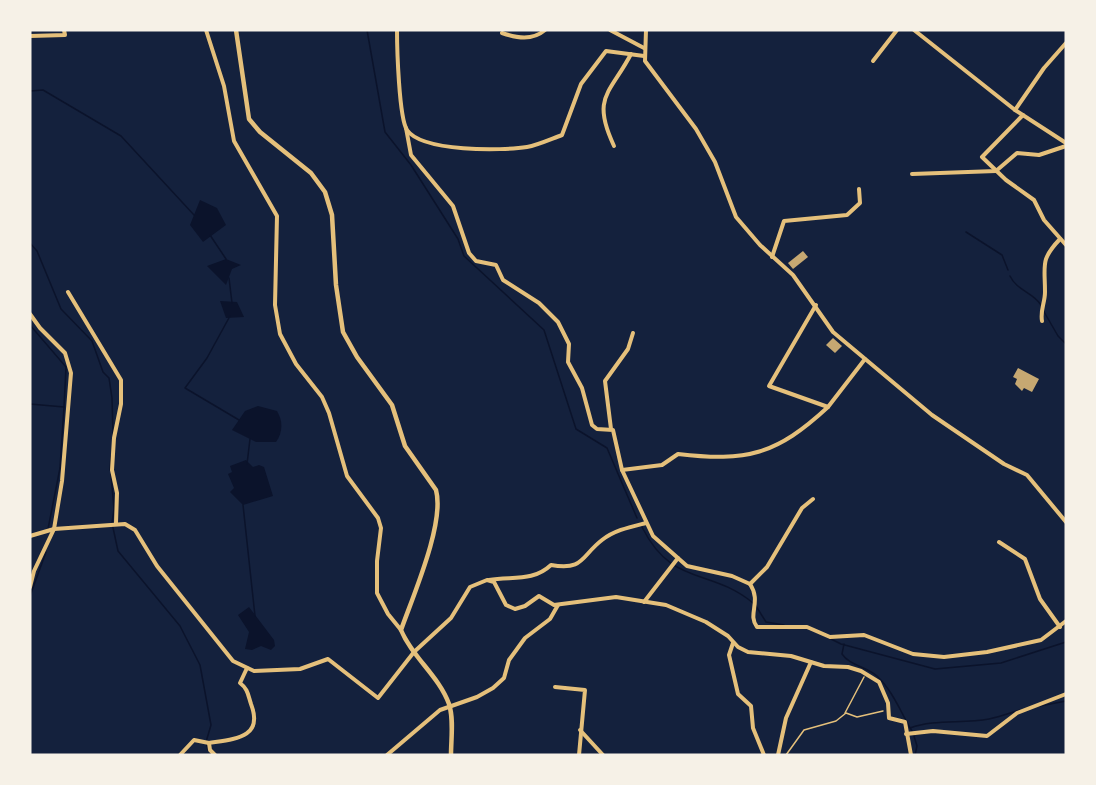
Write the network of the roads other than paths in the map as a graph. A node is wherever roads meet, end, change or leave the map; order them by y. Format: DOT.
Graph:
graph roads {
  1 [pos="64,30"];
  2 [pos="206,30"];
  3 [pos="236,30"];
  4 [pos="397,30"];
  5 [pos="545,30"];
  6 [pos="610,30"];
  7 [pos="646,30"];
  8 [pos="897,30"];
  9 [pos="914,30"];
  10 [pos="502,33"];
  11 [pos="30,36"];
  12 [pos="1066,43"];
  13 [pos="644,48"];
  14 [pos="1061,49"];
  15 [pos="1066,53"];
  16 [pos="631,54"];
  17 [pos="645,56"];
  18 [pos="873,61"];
  19 [pos="1015,110"];
  20 [pos="1023,115"];
  21 [pos="406,128"];
  22 [pos="1066,144"];
  23 [pos="614,146"];
  24 [pos="996,171"];
  25 [pos="912,174"];
  26 [pos="859,189"];
  27 [pos="1060,239"];
  28 [pos="1066,245"];
  29 [pos="772,257"];
  30 [pos="68,292"];
  31 [pos="816,306"];
  32 [pos="30,314"];
  33 [pos="1042,321"];
  34 [pos="633,333"];
  35 [pos="866,359"];
  36 [pos="828,407"];
  37 [pos="611,429"];
  38 [pos="622,470"];
  39 [pos="813,499"];
  40 [pos="1066,522"];
  41 [pos="114,523"];
  42 [pos="646,523"];
  43 [pos="52,530"];
  44 [pos="30,536"];
  45 [pos="999,542"];
  46 [pos="678,558"];
  47 [pos="488,580"];
  48 [pos="751,585"];
  49 [pos="30,587"];
  50 [pos="644,602"];
  51 [pos="558,605"];
  52 [pos="1066,621"];
  53 [pos="1060,627"];
  54 [pos="402,630"];
  55 [pos="733,642"];
  56 [pos="414,652"];
  57 [pos="810,662"];
  58 [pos="247,668"];
  59 [pos="555,687"];
  60 [pos="1066,694"];
  61 [pos="450,705"];
  62 [pos="580,729"];
  63 [pos="906,734"];
  64 [pos="210,743"];
  65 [pos="180,755"];
  66 [pos="216,755"];
  67 [pos="387,755"];
  68 [pos="451,755"];
  69 [pos="579,755"];
  70 [pos="603,755"];
  71 [pos="764,755"];
  72 [pos="778,755"];
  73 [pos="911,755"];
  1 -- 11 [label="street"];
  2 -- 54 [label="street"];
  3 -- 54 [label="street"];
  4 -- 21 [label="street"];
  5 -- 10 [label="street"];
  6 -- 13 [label="street"];
  7 -- 13 [label="street"];
  8 -- 18 [label="street"];
  9 -- 19 [label="street"];
  12 -- 14 [label="street"];
  13 -- 17 [label="street"];
  14 -- 15 [label="street"];
  14 -- 19 [label="street"];
  16 -- 17 [label="street"];
  16 -- 21 [label="street"];
  16 -- 23 [label="street"];
  17 -- 29 [label="street"];
  19 -- 20 [label="street"];
  20 -- 22 [label="street"];
  20 -- 24 [label="street"];
  21 -- 37 [label="street"];
  22 -- 24 [label="street"];
  24 -- 25 [label="street"];
  24 -- 27 [label="street"];
  26 -- 29 [label="street"];
  27 -- 28 [label="street"];
  27 -- 33 [label="street"];
  29 -- 31 [label="street"];
  30 -- 41 [label="street"];
  31 -- 35 [label="street"];
  31 -- 36 [label="street"];
  32 -- 43 [label="street"];
  34 -- 37 [label="street"];
  35 -- 36 [label="street"];
  35 -- 40 [label="street"];
  36 -- 38 [label="street"];
  37 -- 38 [label="street"];
  38 -- 42 [label="street"];
  39 -- 48 [label="street"];
  41 -- 43 [label="street"];
  41 -- 58 [label="street"];
  42 -- 46 [label="street"];
  42 -- 47 [label="street"];
  43 -- 44 [label="street"];
  43 -- 49 [label="street"];
  45 -- 53 [label="street"];
  46 -- 48 [label="street"];
  46 -- 50 [label="street"];
  47 -- 51 [label="street"];
  47 -- 56 [label="street"];
  48 -- 53 [label="street"];
  50 -- 51 [label="street"];
  50 -- 55 [label="street"];
  51 -- 61 [label="street"];
  52 -- 53 [label="street"];
  54 -- 56 [label="street"];
  55 -- 57 [label="street"];
  55 -- 71 [label="street"];
  56 -- 58 [label="street"];
  56 -- 61 [label="street"];
  57 -- 63 [label="street"];
  57 -- 72 [label="street"];
  58 -- 64 [label="street"];
  59 -- 62 [label="street"];
  60 -- 63 [label="street"];
  61 -- 67 [label="street"];
  61 -- 68 [label="street"];
  62 -- 69 [label="street"];
  62 -- 70 [label="street"];
  63 -- 73 [label="street"];
  64 -- 65 [label="street"];
  64 -- 66 [label="street"];
}
